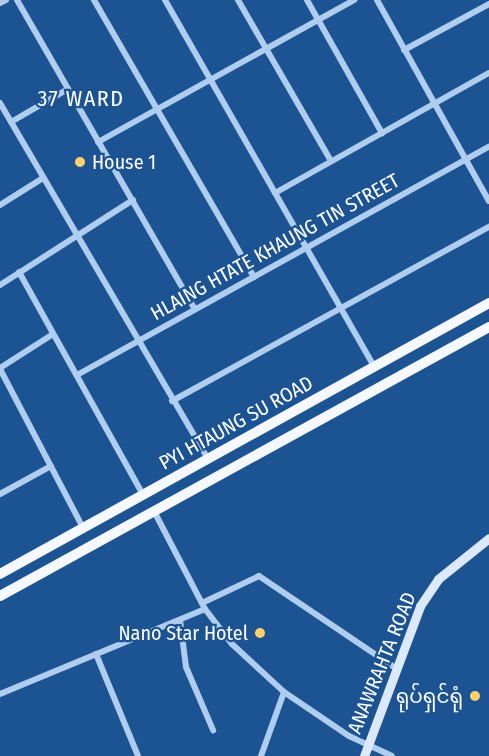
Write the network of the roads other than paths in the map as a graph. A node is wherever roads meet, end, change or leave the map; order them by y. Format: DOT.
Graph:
graph roads {
  1 [pos="6,0"];
  2 [pos="17,0"];
  3 [pos="94,0"];
  4 [pos="165,0"];
  5 [pos="238,0"];
  6 [pos="307,0"];
  7 [pos="354,0"];
  8 [pos="377,0"];
  9 [pos="0,3"];
  10 [pos="489,4"];
  11 [pos="318,20"];
  12 [pos="266,49"];
  13 [pos="405,50"];
  14 [pos="489,73"];
  15 [pos="211,80"];
  16 [pos="68,89"];
  17 [pos="0,103"];
  18 [pos="435,104"];
  19 [pos="157,109"];
  20 [pos="11,122"];
  21 [pos="382,133"];
  22 [pos="98,142"];
  23 [pos="489,147"];
  24 [pos="466,160"];
  25 [pos="331,162"];
  26 [pos="44,178"];
  27 [pos="275,193"];
  28 [pos="132,201"];
  29 [pos="489,201"];
  30 [pos="0,205"];
  31 [pos="489,227"];
  32 [pos="77,236"];
  33 [pos="307,248"];
  34 [pos="19,272"];
  35 [pos="254,277"];
  36 [pos="0,285"];
  37 [pos="489,303"];
  38 [pos="341,307"];
  39 [pos="195,310"];
  40 [pos="489,327"];
  41 [pos="53,334"];
  42 [pos="137,341"];
  43 [pos="374,367"];
  44 [pos="0,369"];
  45 [pos="77,375"];
  46 [pos="172,401"];
  47 [pos="227,449"];
  48 [pos="208,460"];
  49 [pos="51,466"];
  50 [pos="237,467"];
  51 [pos="0,494"];
  52 [pos="143,495"];
  53 [pos="155,513"];
  54 [pos="83,528"];
  55 [pos="489,538"];
  56 [pos="0,574"];
  57 [pos="0,596"];
  58 [pos="204,606"];
  59 [pos="180,620"];
  60 [pos="96,654"];
  61 [pos="397,669"];
  62 [pos="284,692"];
  63 [pos="0,694"];
  64 [pos="213,730"];
  65 [pos="368,746"];
  66 [pos="138,756"];
  67 [pos="261,756"];
  68 [pos="364,756"];
  69 [pos="392,756"];
  1 -- 9 [label="street"];
  2 -- 16 [label="street"];
  3 -- 19 [label="street"];
  4 -- 15 [label="street"];
  5 -- 12 [label="street"];
  6 -- 11 [label="street"];
  7 -- 11 [label="street"];
  8 -- 13 [label="street"];
  10 -- 13 [label="street"];
  11 -- 12 [label="street"];
  11 -- 21 [label="street"];
  12 -- 15 [label="street"];
  12 -- 25 [label="street"];
  13 -- 18 [label="street"];
  14 -- 18 [label="street"];
  15 -- 19 [label="street"];
  15 -- 27 [label="street"];
  16 -- 20 [label="street"];
  16 -- 22 [label="street"];
  17 -- 20 [label="street"];
  18 -- 21 [label="street"];
  18 -- 24 [label="street"];
  19 -- 22 [label="street"];
  19 -- 35 [label="street"];
  20 -- 26 [label="street"];
  21 -- 25 [label="street"];
  22 -- 28 [label="street"];
  23 -- 24 [label="street, HLAING HTATE KHAUNG TIN STREET"];
  24 -- 29 [label="street"];
  24 -- 33 [label="street, HLAING HTATE KHAUNG TIN STREET"];
  25 -- 27 [label="street"];
  26 -- 30 [label="street"];
  26 -- 32 [label="street"];
  27 -- 33 [label="street"];
  28 -- 32 [label="street"];
  28 -- 39 [label="street"];
  31 -- 38 [label="street"];
  32 -- 34 [label="street"];
  32 -- 42 [label="street"];
  33 -- 35 [label="street, HLAING HTATE KHAUNG TIN STREET"];
  33 -- 38 [label="street"];
  34 -- 36 [label="street"];
  34 -- 41 [label="street"];
  35 -- 39 [label="street, HLAING HTATE KHAUNG TIN STREET"];
  37 -- 43 [label="main road, PYI HTAUNG SU ROAD"];
  38 -- 43 [label="street"];
  38 -- 46 [label="street"];
  39 -- 42 [label="street, HLAING HTATE KHAUNG TIN STREET"];
  40 -- 50 [label="main road, PYI HTAUNG SU ROAD"];
  41 -- 44 [label="street"];
  41 -- 45 [label="street"];
  42 -- 45 [label="street, HLAING HTATE KHAUNG TIN STREET"];
  42 -- 46 [label="street"];
  43 -- 47 [label="main road, PYI HTAUNG SU ROAD"];
  44 -- 49 [label="street"];
  45 -- 52 [label="street"];
  46 -- 48 [label="street"];
  47 -- 48 [label="main road, PYI HTAUNG SU ROAD"];
  47 -- 50 [label="main road"];
  48 -- 52 [label="main road, PYI HTAUNG SU ROAD"];
  49 -- 51 [label="street"];
  49 -- 54 [label="street"];
  50 -- 53 [label="main road, PYI HTAUNG SU ROAD"];
  52 -- 54 [label="main road, PYI HTAUNG SU ROAD"];
  53 -- 57 [label="main road, PYI HTAUNG SU ROAD"];
  53 -- 58 [label="street"];
  54 -- 56 [label="main road, PYI HTAUNG SU ROAD"];
  55 -- 61 [label="main road, ANAWRAHTA ROAD"];
  58 -- 59 [label="street"];
  58 -- 61 [label="street"];
  58 -- 62 [label="street"];
  59 -- 60 [label="street"];
  59 -- 64 [label="street"];
  60 -- 63 [label="street"];
  60 -- 66 [label="street"];
  61 -- 65 [label="main road, ANAWRAHTA ROAD"];
  62 -- 65 [label="street"];
  62 -- 67 [label="street"];
  65 -- 68 [label="main road, ANAWRAHTA ROAD"];
  65 -- 69 [label="street"];
}
